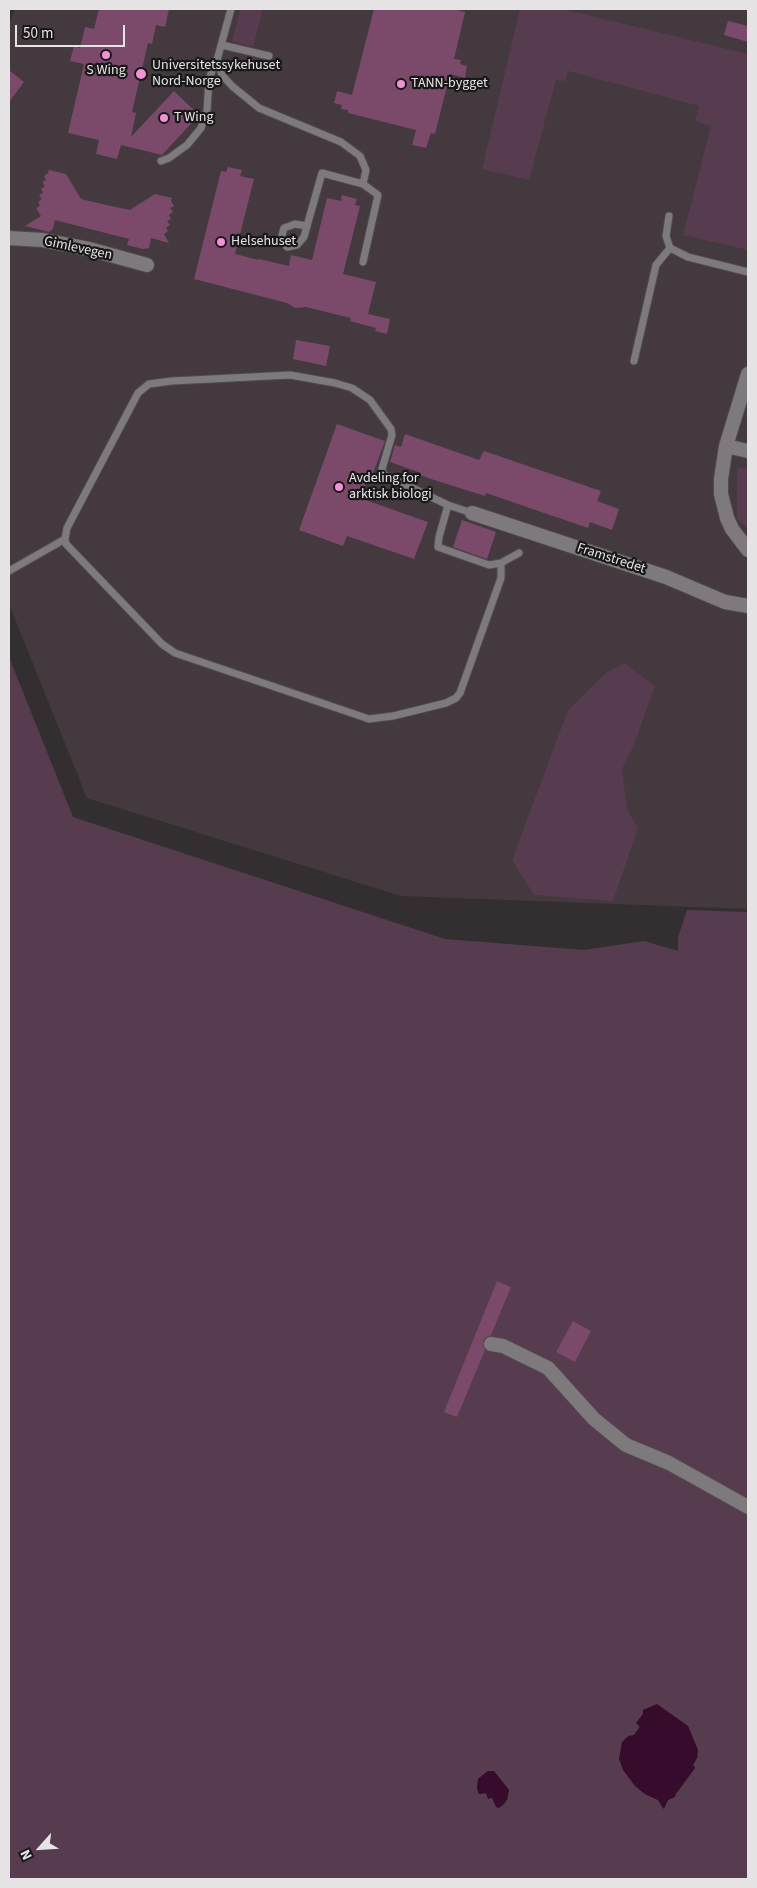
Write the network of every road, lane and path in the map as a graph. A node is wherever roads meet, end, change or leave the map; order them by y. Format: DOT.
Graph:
graph roads {
  1 [pos="231,9"];
  2 [pos="222,45"];
  3 [pos="269,56"];
  4 [pos="217,60"];
  5 [pos="161,161"];
  6 [pos="363,184"];
  7 [pos="669,216"];
  8 [pos="307,226"];
  9 [pos="9,238"];
  10 [pos="670,248"];
  11 [pos="363,262"];
  12 [pos="147,266"];
  13 [pos="748,272"];
  14 [pos="634,361"];
  15 [pos="748,374"];
  16 [pos="726,446"];
  17 [pos="748,450"];
  18 [pos="448,505"];
  19 [pos="472,513"];
  20 [pos="65,539"];
  21 [pos="748,550"];
  22 [pos="519,553"];
  23 [pos="501,563"];
  24 [pos="9,571"];
  25 [pos="748,606"];
  26 [pos="490,1344"];
  27 [pos="748,1507"];
  1 -- 2 [label="lane"];
  2 -- 3 [label="lane"];
  2 -- 4 [label="lane"];
  4 -- 5 [label="lane"];
  4 -- 6 [label="lane"];
  6 -- 8 [label="lane"];
  6 -- 11 [label="lane"];
  7 -- 10 [label="lane"];
  9 -- 12 [label="street, Gimlevegen"];
  10 -- 13 [label="lane"];
  10 -- 14 [label="lane"];
  15 -- 16 [label="street"];
  16 -- 17 [label="street"];
  16 -- 21 [label="street"];
  18 -- 19 [label="lane"];
  18 -- 20 [label="lane"];
  18 -- 23 [label="lane"];
  19 -- 25 [label="street, Framstredet"];
  20 -- 23 [label="lane"];
  20 -- 24 [label="lane"];
  22 -- 23 [label="lane"];
  26 -- 27 [label="street"];
}
